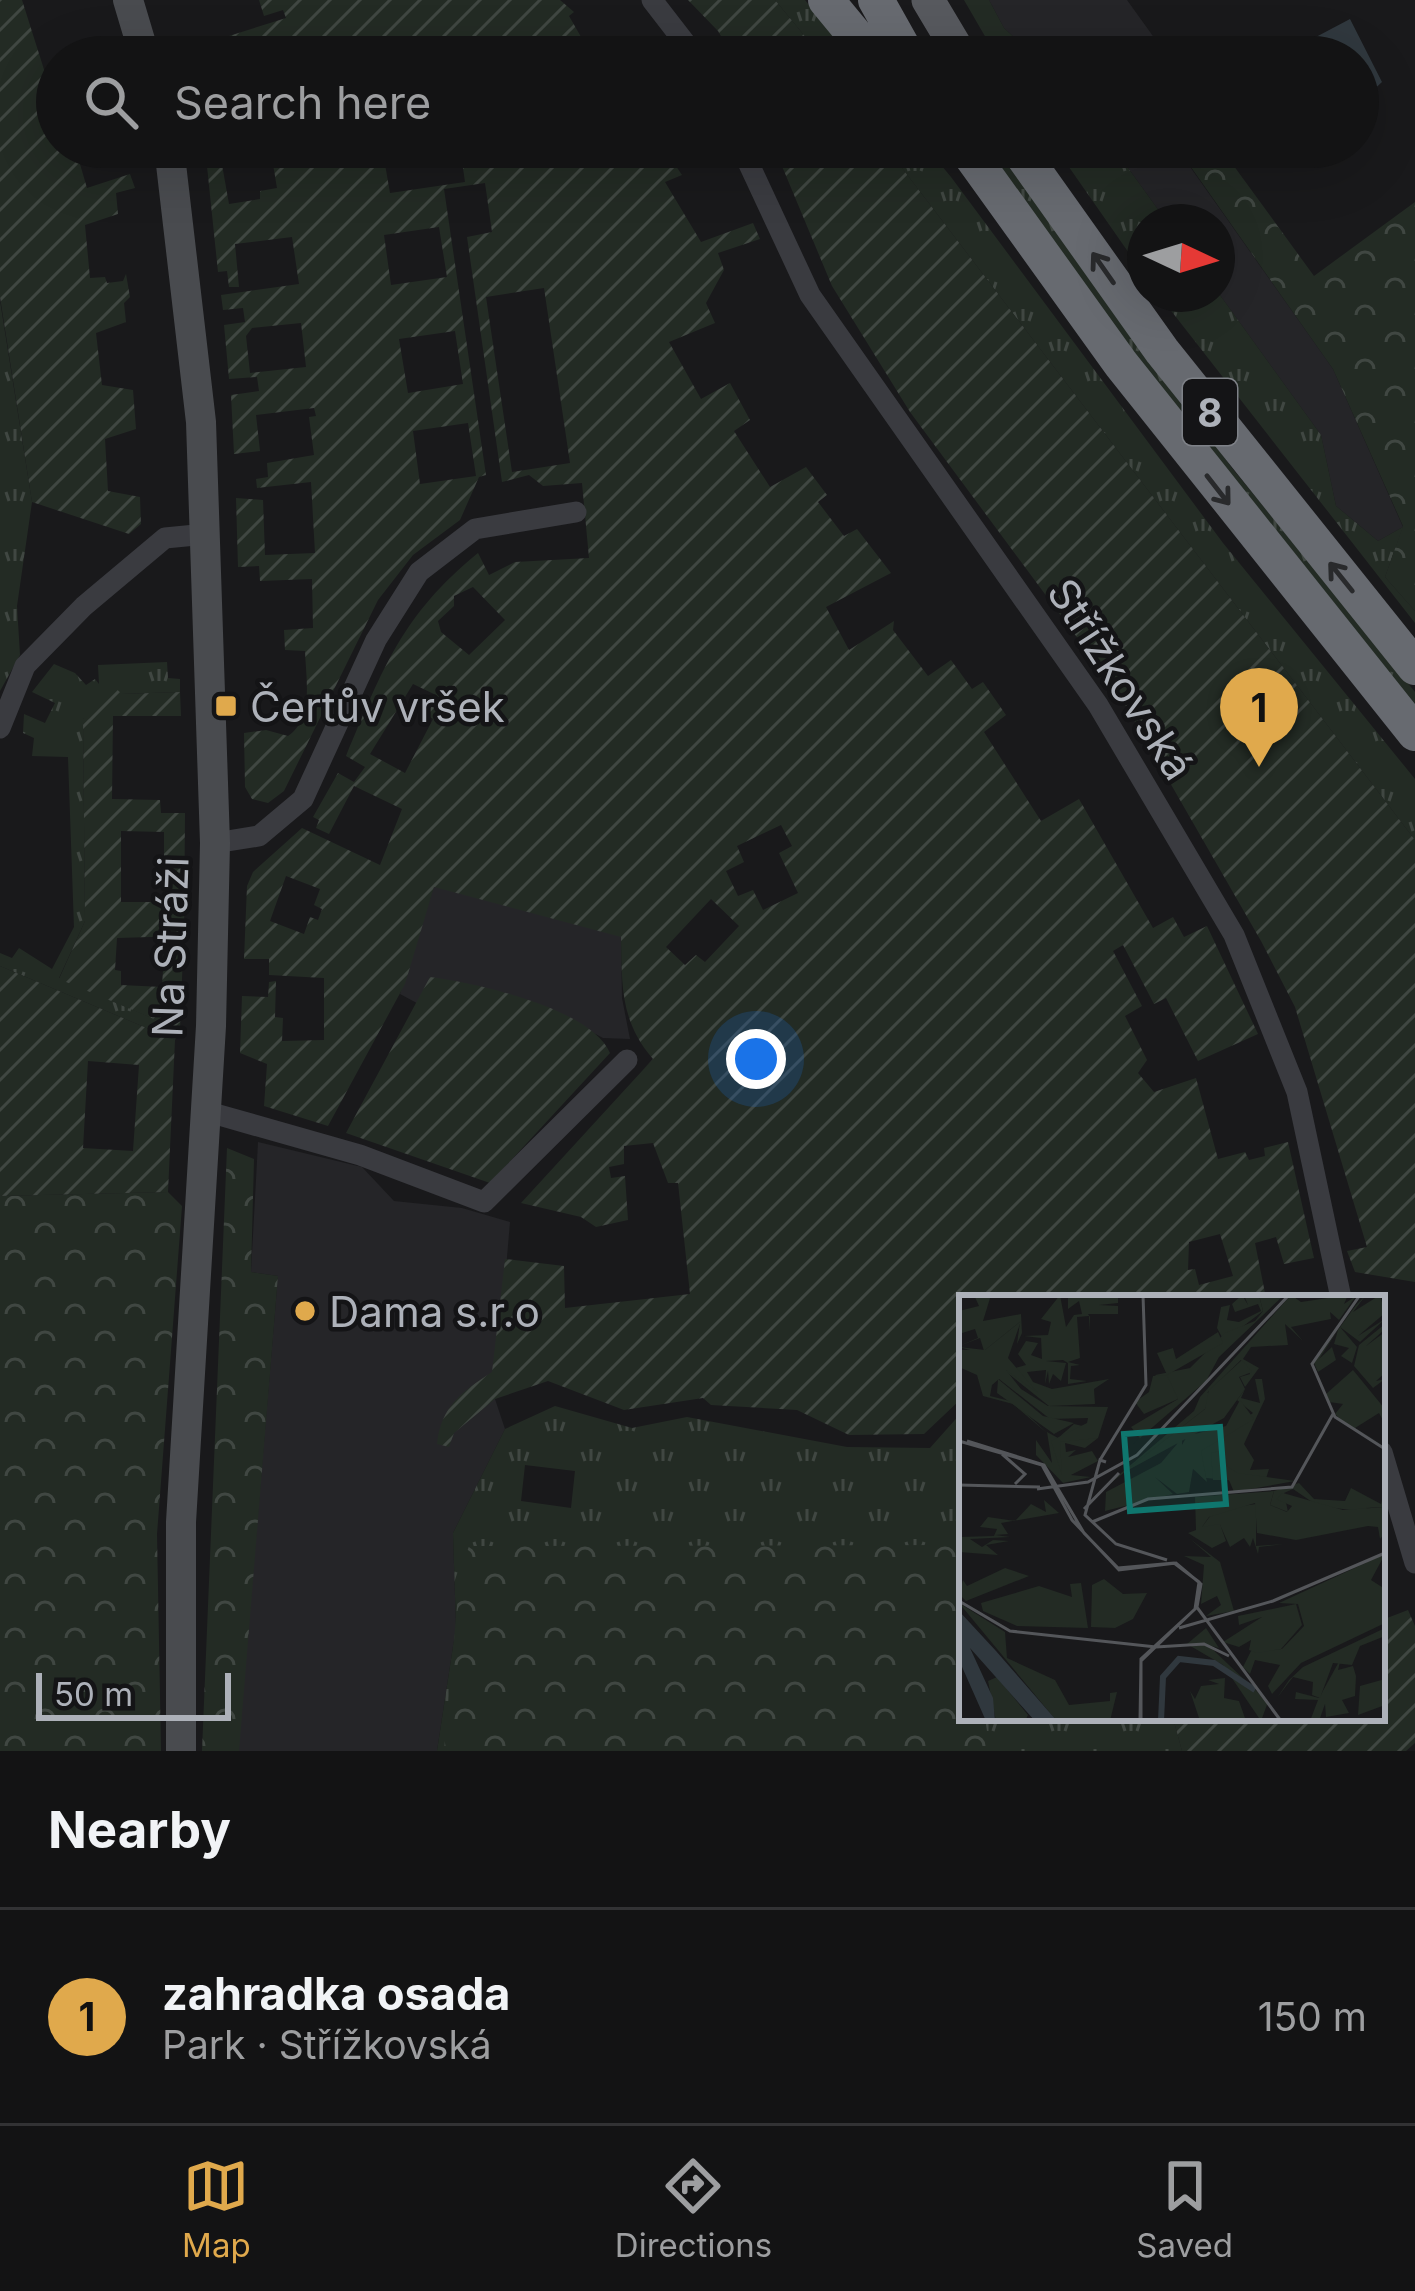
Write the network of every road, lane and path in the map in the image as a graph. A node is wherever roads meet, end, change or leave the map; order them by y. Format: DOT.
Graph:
graph roads {
  1 [pos="128,0"];
  2 [pos="652,0"];
  3 [pos="826,0"];
  4 [pos="876,0"];
  5 [pos="928,0"];
  6 [pos="139,36"];
  7 [pos="680,36"];
  8 [pos="856,36"];
  9 [pos="896,36"];
  10 [pos="949,36"];
  11 [pos="172,168"];
  12 [pos="751,168"];
  13 [pos="969,168"];
  14 [pos="978,168"];
  15 [pos="1032,168"];
  16 [pos="1004,208"];
  17 [pos="576,512"];
  18 [pos="206,533"];
  19 [pos="1415,668"];
  20 [pos="0,728"];
  21 [pos="1415,733"];
  22 [pos="215,843"];
  23 [pos="626,1060"];
  24 [pos="205,1111"];
  25 [pos="1340,1295"];
  26 [pos="1385,1462"];
  27 [pos="1415,1563"];
  28 [pos="181,1751"];
  1 -- 6 [label="street"];
  2 -- 7 [label="street"];
  3 -- 8 [label="highway"];
  4 -- 9 [label="highway"];
  5 -- 10 [label="main road"];
  11 -- 18 [label="street, Na Stráži"];
  12 -- 25 [label="street, Střížkovská"];
  13 -- 16 [label="highway"];
  14 -- 16 [label="highway, 8"];
  19 -- 15 [label="highway, 8, one-way"];
  16 -- 21 [label="highway, 8, one-way"];
  17 -- 22 [label="street"];
  18 -- 20 [label="street"];
  18 -- 22 [label="street, Na Stráži"];
  22 -- 24 [label="street, Na Stráži"];
  23 -- 24 [label="street"];
  24 -- 28 [label="street, Na Stráži"];
  26 -- 27 [label="street"];
}
